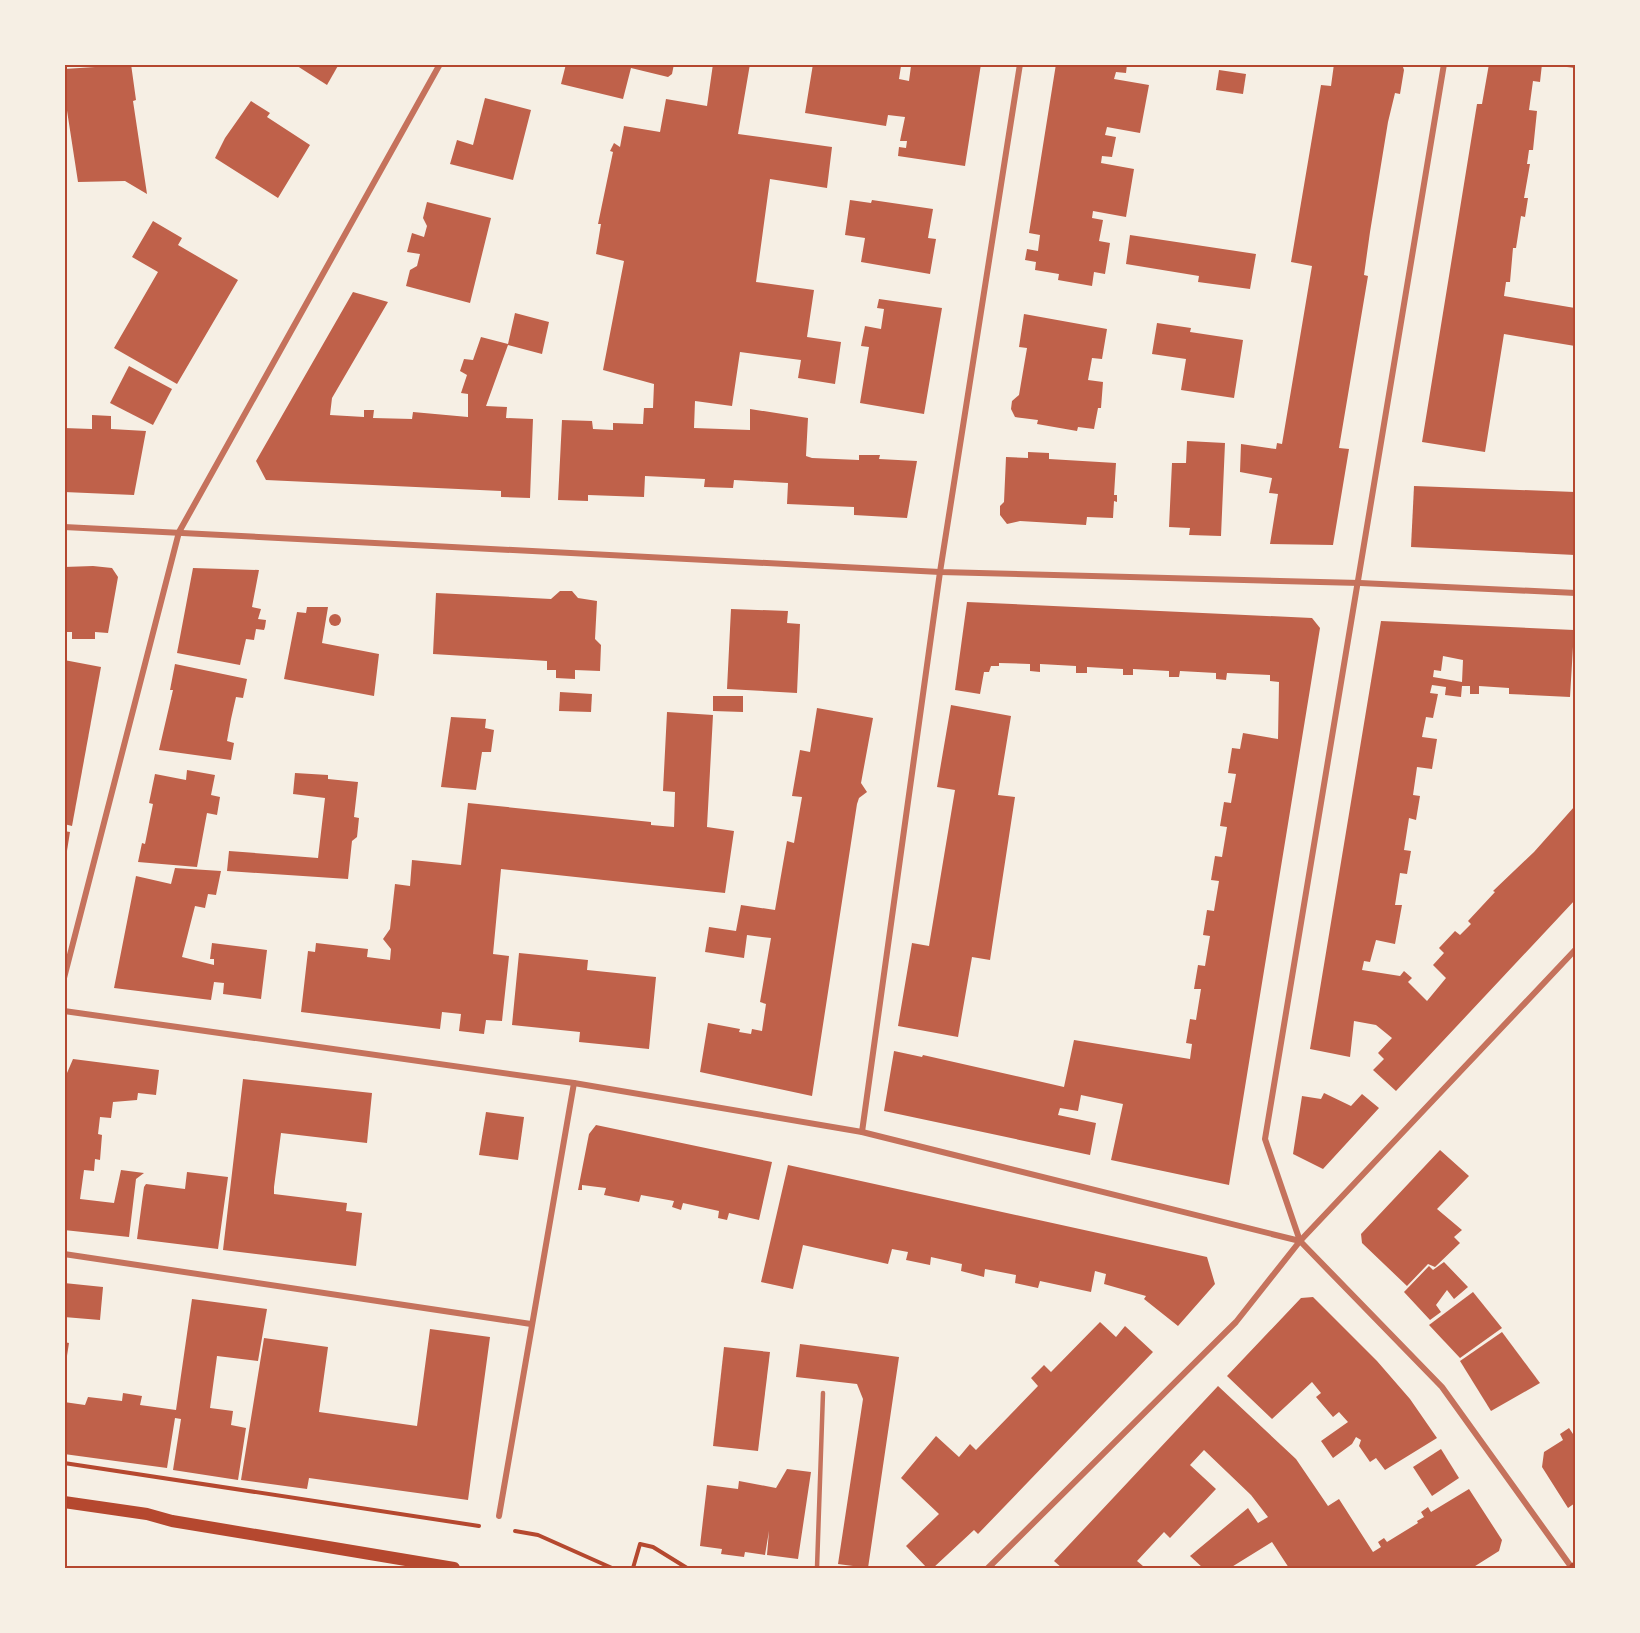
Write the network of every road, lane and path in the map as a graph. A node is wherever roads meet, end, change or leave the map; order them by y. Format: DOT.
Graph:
graph roads {
  1 [pos="440,64"];
  2 [pos="1020,64"];
  3 [pos="1444,64"];
  4 [pos="64,527"];
  5 [pos="179,532"];
  6 [pos="940,572"];
  7 [pos="1360,583"];
  8 [pos="1575,593"];
  9 [pos="1575,949"];
  10 [pos="64,978"];
  11 [pos="64,1011"];
  12 [pos="574,1083"];
  13 [pos="862,1132"];
  14 [pos="1300,1241"];
  15 [pos="64,1254"];
  16 [pos="531,1324"];
  17 [pos="823,1393"];
  18 [pos="64,1463"];
  19 [pos="64,1502"];
  20 [pos="499,1516"];
  21 [pos="497,1528"];
  22 [pos="1574,1568"];
  23 [pos="454,1569"];
  24 [pos="612,1569"];
  25 [pos="633,1569"];
  26 [pos="687,1569"];
  27 [pos="818,1569"];
  28 [pos="988,1569"];
  1 -- 5 [label="street"];
  2 -- 6 [label="street"];
  3 -- 7 [label="street"];
  4 -- 5 [label="street"];
  5 -- 6 [label="street"];
  5 -- 10 [label="street"];
  6 -- 7 [label="street"];
  6 -- 13 [label="street"];
  7 -- 8 [label="street"];
  7 -- 14 [label="street"];
  9 -- 14 [label="street"];
  11 -- 12 [label="street"];
  12 -- 13 [label="street"];
  12 -- 16 [label="street"];
  13 -- 14 [label="street"];
  14 -- 22 [label="street"];
  14 -- 28 [label="street"];
  15 -- 16 [label="street"];
  16 -- 20 [label="street"];
  17 -- 27 [label="lane"];
  18 -- 21 [label="path"];
  19 -- 23 [label="main road"];
  20 -- 21 [label="path"];
  21 -- 24 [label="path"];
  25 -- 26 [label="path"];
}
